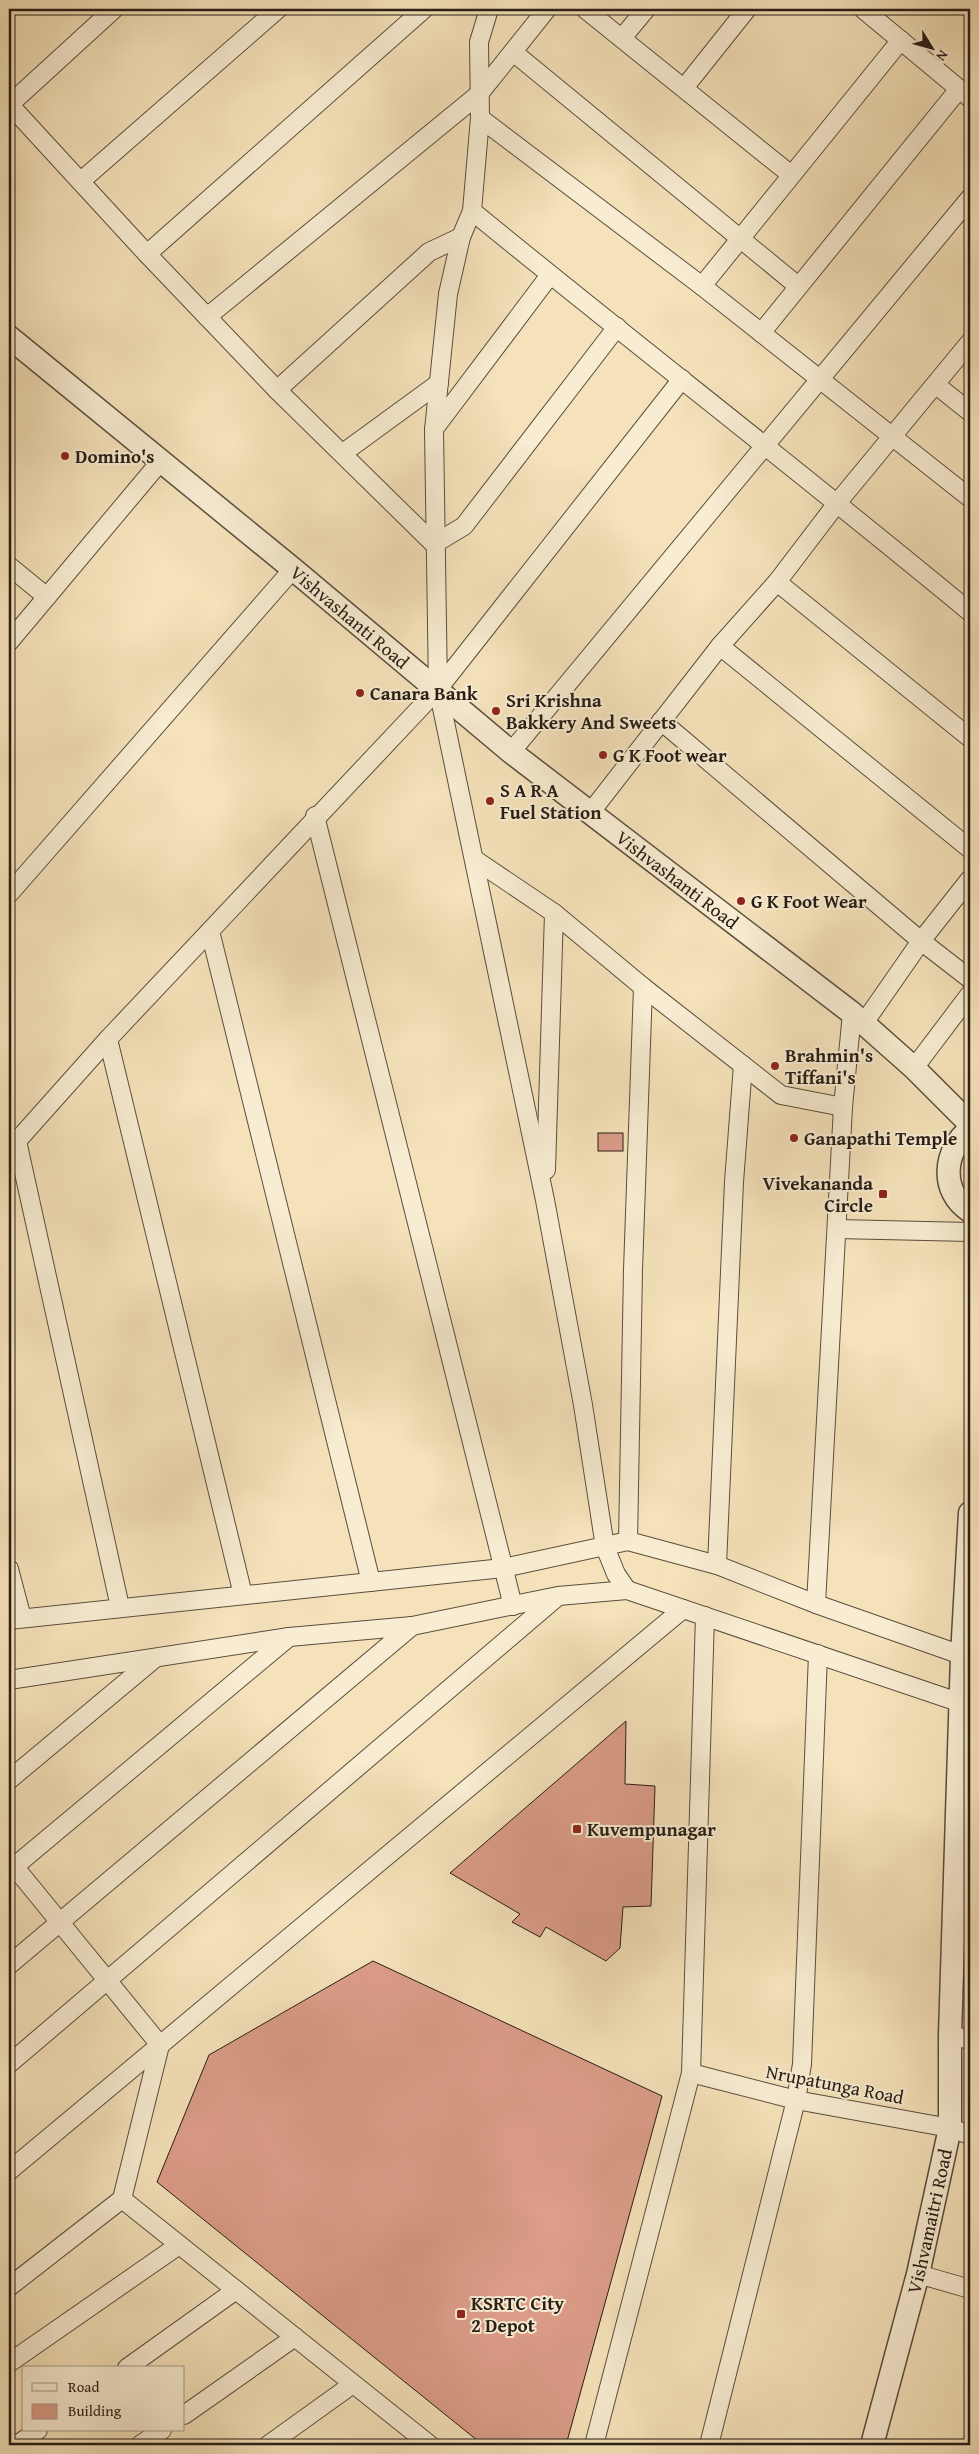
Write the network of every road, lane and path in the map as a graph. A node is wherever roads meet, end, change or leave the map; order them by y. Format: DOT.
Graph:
graph roads {
  1 [pos="114,9"];
  2 [pos="278,9"];
  3 [pos="424,9"];
  4 [pos="489,9"];
  5 [pos="547,9"];
  6 [pos="586,9"];
  7 [pos="646,9"];
  8 [pos="747,9"];
  9 [pos="863,9"];
  10 [pos="622,38"];
  11 [pos="900,40"];
  12 [pos="513,52"];
  13 [pos="684,88"];
  14 [pos="479,94"];
  15 [pos="965,94"];
  16 [pos="9,105"];
  17 [pos="480,118"];
  18 [pos="790,174"];
  19 [pos="81,181"];
  20 [pos="970,198"];
  21 [pos="472,211"];
  22 [pos="461,237"];
  23 [pos="739,238"];
  24 [pos="147,254"];
  25 [pos="550,275"];
  26 [pos="702,286"];
  27 [pos="798,286"];
  28 [pos="207,317"];
  29 [pos="617,327"];
  30 [pos="761,333"];
  31 [pos="9,337"];
  32 [pos="970,342"];
  33 [pos="682,379"];
  34 [pos="820,380"];
  35 [pos="439,383"];
  36 [pos="936,384"];
  37 [pos="278,390"];
  38 [pos="970,412"];
  39 [pos="434,430"];
  40 [pos="893,438"];
  41 [pos="764,447"];
  42 [pos="343,454"];
  43 [pos="160,462"];
  44 [pos="970,498"];
  45 [pos="838,502"];
  46 [pos="434,544"];
  47 [pos="9,566"];
  48 [pos="292,569"];
  49 [pos="776,582"];
  50 [pos="48,597"];
  51 [pos="970,612"];
  52 [pos="9,642"];
  53 [pos="720,646"];
  54 [pos="438,689"];
  55 [pos="661,721"];
  56 [pos="970,738"];
  57 [pos="511,752"];
  58 [pos="590,813"];
  59 [pos="315,816"];
  60 [pos="970,849"];
  61 [pos="474,859"];
  62 [pos="970,879"];
  63 [pos="9,894"];
  64 [pos="554,913"];
  65 [pos="210,931"];
  66 [pos="921,941"];
  67 [pos="970,979"];
  68 [pos="643,987"];
  69 [pos="970,994"];
  70 [pos="858,1018"];
  71 [pos="108,1039"];
  72 [pos="742,1065"];
  73 [pos="914,1068"];
  74 [pos="843,1107"];
  75 [pos="970,1124"];
  76 [pos="970,1129"];
  77 [pos="13,1145"];
  78 [pos="545,1200"];
  79 [pos="970,1211"];
  80 [pos="837,1229"];
  81 [pos="970,1232"];
  82 [pos="970,1513"];
  83 [pos="628,1541"];
  84 [pos="605,1547"];
  85 [pos="717,1565"];
  86 [pos="503,1568"];
  87 [pos="9,1569"];
  88 [pos="371,1582"];
  89 [pos="627,1590"];
  90 [pos="243,1595"];
  91 [pos="558,1596"];
  92 [pos="816,1604"];
  93 [pos="513,1606"];
  94 [pos="120,1607"];
  95 [pos="683,1609"];
  96 [pos="705,1616"];
  97 [pos="15,1619"];
  98 [pos="412,1626"];
  99 [pos="290,1637"];
  100 [pos="818,1654"];
  101 [pos="966,1657"];
  102 [pos="154,1659"];
  103 [pos="9,1680"];
  104 [pos="966,1704"];
  105 [pos="9,1780"];
  106 [pos="11,1866"];
  107 [pos="60,1922"];
  108 [pos="9,1965"];
  109 [pos="108,1981"];
  110 [pos="960,2037"];
  111 [pos="160,2045"];
  112 [pos="9,2064"];
  113 [pos="691,2073"];
  114 [pos="796,2100"];
  115 [pos="960,2131"];
  116 [pos="9,2171"];
  117 [pos="122,2199"];
  118 [pos="180,2245"];
  119 [pos="918,2274"];
  120 [pos="9,2287"];
  121 [pos="970,2289"];
  122 [pos="236,2290"];
  123 [pos="295,2337"];
  124 [pos="9,2363"];
  125 [pos="129,2366"];
  126 [pos="353,2384"];
  127 [pos="185,2414"];
  128 [pos="35,2432"];
  129 [pos="159,2432"];
  130 [pos="17,2445"];
  131 [pos="140,2445"];
  132 [pos="268,2445"];
  133 [pos="428,2445"];
  134 [pos="594,2445"];
  135 [pos="709,2445"];
  136 [pos="872,2445"];
  1 -- 16 [label="street"];
  2 -- 19 [label="street"];
  3 -- 24 [label="street"];
  4 -- 14 [label="street"];
  5 -- 12 [label="street"];
  6 -- 10 [label="street"];
  7 -- 10 [label="street"];
  8 -- 13 [label="street"];
  9 -- 11 [label="street"];
  10 -- 13 [label="street"];
  11 -- 15 [label="street"];
  11 -- 18 [label="street"];
  12 -- 14 [label="street"];
  12 -- 23 [label="street"];
  13 -- 18 [label="street"];
  14 -- 17 [label="street"];
  14 -- 28 [label="street"];
  15 -- 27 [label="street"];
  16 -- 19 [label="street"];
  17 -- 21 [label="street"];
  17 -- 26 [label="street"];
  18 -- 23 [label="street"];
  19 -- 24 [label="street"];
  20 -- 34 [label="street"];
  21 -- 22 [label="street"];
  21 -- 25 [label="street"];
  22 -- 35 [label="street"];
  22 -- 37 [label="street"];
  23 -- 26 [label="street"];
  23 -- 27 [label="street"];
  24 -- 28 [label="street"];
  25 -- 29 [label="street"];
  25 -- 39 [label="street"];
  26 -- 30 [label="street"];
  27 -- 30 [label="street"];
  28 -- 37 [label="street"];
  29 -- 33 [label="street"];
  29 -- 46 [label="street"];
  30 -- 34 [label="street"];
  31 -- 43 [label="street, Vishvashanti Road"];
  32 -- 36 [label="street"];
  33 -- 41 [label="street"];
  33 -- 54 [label="street"];
  34 -- 40 [label="street"];
  34 -- 41 [label="street"];
  35 -- 39 [label="street"];
  35 -- 42 [label="street"];
  36 -- 38 [label="street"];
  36 -- 40 [label="street"];
  37 -- 42 [label="street"];
  39 -- 46 [label="street"];
  40 -- 44 [label="street"];
  40 -- 45 [label="street"];
  41 -- 45 [label="street"];
  41 -- 57 [label="street"];
  42 -- 46 [label="street"];
  43 -- 48 [label="street, Vishvashanti Road"];
  43 -- 50 [label="street"];
  45 -- 49 [label="street"];
  45 -- 51 [label="street"];
  46 -- 54 [label="street"];
  47 -- 50 [label="street"];
  48 -- 54 [label="street, Vishvashanti Road"];
  48 -- 63 [label="street"];
  49 -- 53 [label="street"];
  49 -- 56 [label="street"];
  50 -- 52 [label="street"];
  53 -- 55 [label="street"];
  53 -- 60 [label="street"];
  54 -- 57 [label="street, Vishvashanti Road"];
  54 -- 59 [label="street"];
  54 -- 61 [label="street"];
  55 -- 58 [label="street"];
  55 -- 66 [label="street"];
  57 -- 58 [label="street, Vishvashanti Road"];
  58 -- 70 [label="street, Vishvashanti Road"];
  59 -- 65 [label="street"];
  59 -- 86 [label="street"];
  61 -- 64 [label="street"];
  61 -- 78 [label="street"];
  62 -- 66 [label="street"];
  64 -- 68 [label="street"];
  64 -- 78 [label="street"];
  65 -- 71 [label="street"];
  65 -- 88 [label="street"];
  66 -- 67 [label="street"];
  66 -- 70 [label="street"];
  68 -- 72 [label="street"];
  68 -- 83 [label="street"];
  69 -- 73 [label="street"];
  70 -- 73 [label="street, Vishvashanti Road"];
  70 -- 74 [label="street"];
  71 -- 77 [label="street"];
  71 -- 90 [label="street"];
  72 -- 74 [label="street"];
  72 -- 85 [label="street"];
  73 -- 75 [label="street, Vishvashanti Road"];
  74 -- 80 [label="street"];
  76 -- 79 [label="street"];
  77 -- 94 [label="street"];
  78 -- 84 [label="street"];
  80 -- 81 [label="street"];
  80 -- 92 [label="street"];
  82 -- 101 [label="street, Vishvamaitri Road"];
  83 -- 84 [label="street"];
  83 -- 85 [label="street"];
  84 -- 86 [label="street"];
  84 -- 89 [label="street"];
  85 -- 92 [label="street"];
  86 -- 88 [label="street"];
  86 -- 93 [label="street"];
  87 -- 97 [label="street"];
  88 -- 90 [label="street"];
  89 -- 91 [label="street"];
  89 -- 95 [label="street"];
  90 -- 94 [label="street"];
  91 -- 93 [label="street"];
  91 -- 109 [label="street"];
  92 -- 101 [label="street"];
  93 -- 98 [label="street"];
  94 -- 97 [label="street"];
  95 -- 96 [label="street"];
  95 -- 111 [label="street"];
  96 -- 100 [label="street"];
  96 -- 113 [label="street"];
  98 -- 99 [label="street"];
  98 -- 107 [label="street"];
  99 -- 102 [label="street"];
  99 -- 106 [label="street"];
  100 -- 104 [label="street"];
  100 -- 114 [label="street"];
  101 -- 104 [label="street, Vishvamaitri Road"];
  102 -- 103 [label="street"];
  102 -- 105 [label="street"];
  104 -- 110 [label="street, Vishvamaitri Road"];
  106 -- 107 [label="street"];
  107 -- 108 [label="street"];
  107 -- 109 [label="street"];
  109 -- 111 [label="street"];
  109 -- 112 [label="street"];
  110 -- 115 [label="street, Vishvamaitri Road"];
  111 -- 116 [label="street"];
  111 -- 117 [label="street"];
  113 -- 114 [label="street, Nrupatunga Road"];
  113 -- 134 [label="street"];
  114 -- 115 [label="street, Nrupatunga Road"];
  114 -- 135 [label="street"];
  115 -- 119 [label="street, Vishvamaitri Road"];
  117 -- 118 [label="street"];
  117 -- 120 [label="street"];
  118 -- 122 [label="street"];
  118 -- 124 [label="street"];
  119 -- 121 [label="street"];
  119 -- 136 [label="street, Vishvamaitri Road"];
  122 -- 123 [label="street"];
  122 -- 125 [label="street"];
  123 -- 126 [label="street"];
  123 -- 127 [label="street"];
  126 -- 132 [label="street"];
  126 -- 133 [label="street"];
  128 -- 130 [label="street"];
  129 -- 131 [label="street"];
}
